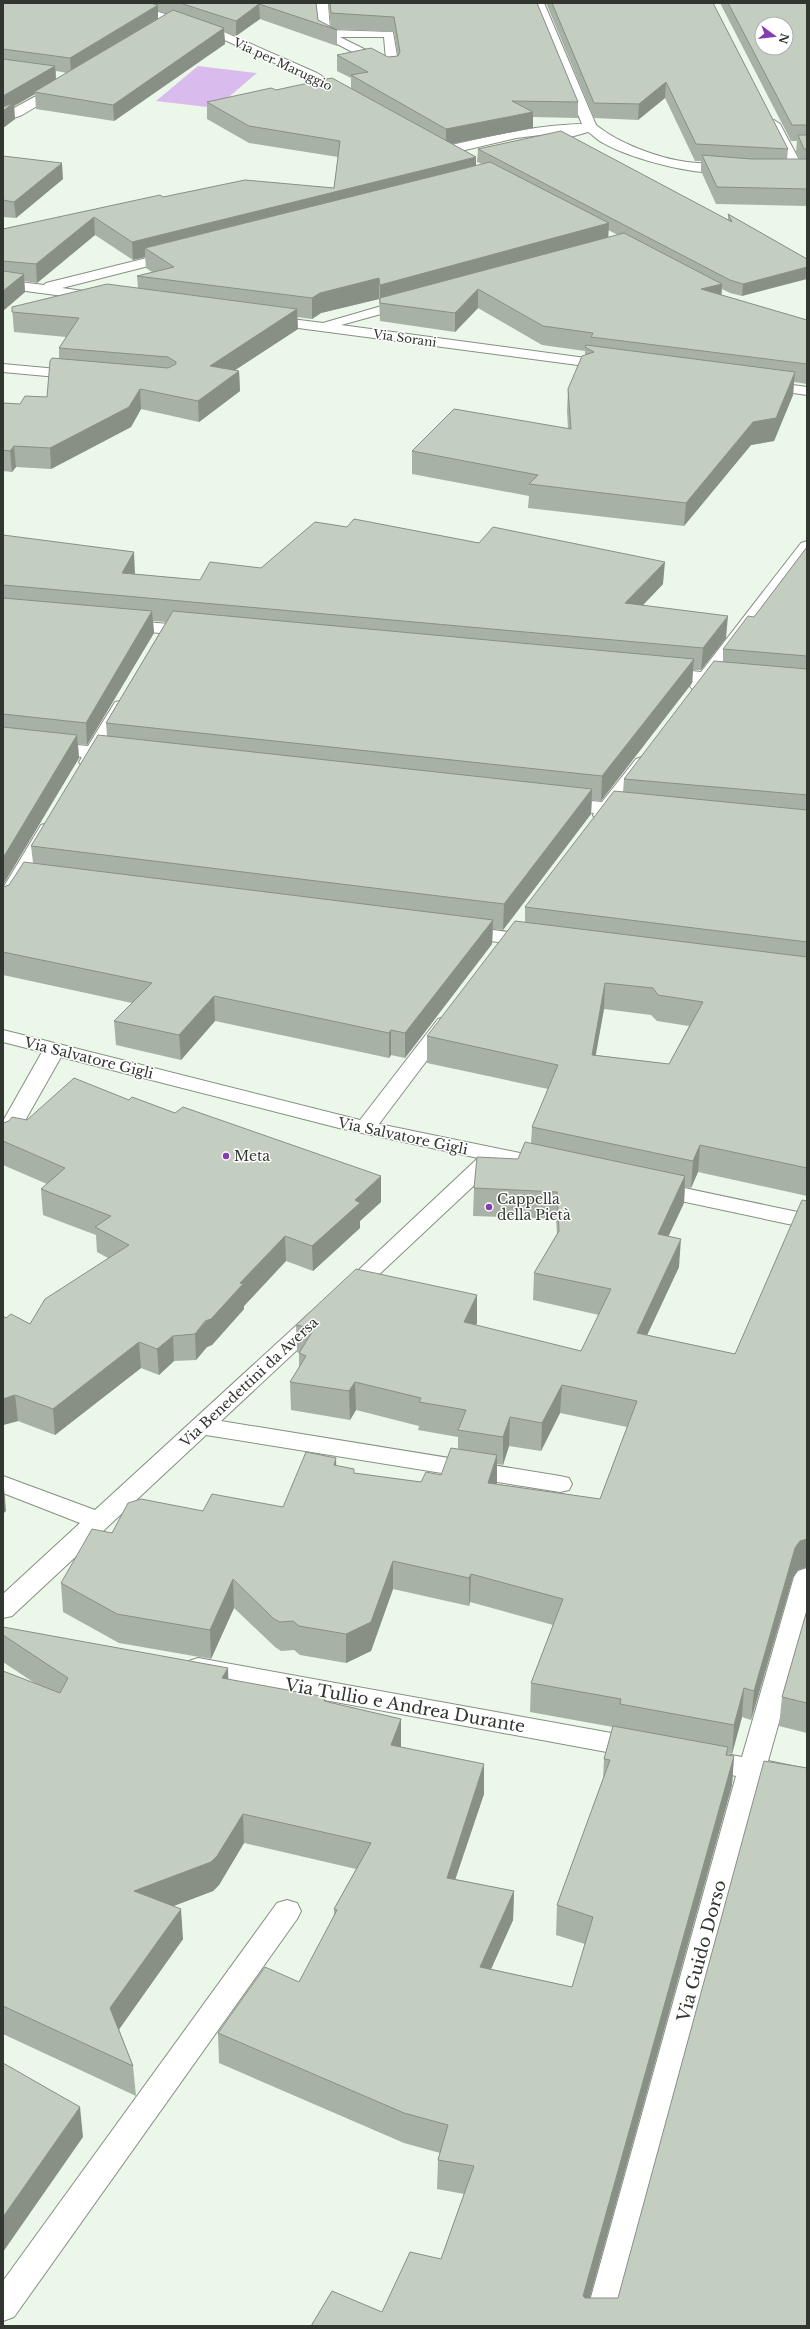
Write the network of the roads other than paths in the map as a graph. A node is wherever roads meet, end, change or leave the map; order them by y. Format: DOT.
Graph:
graph roads {
  1 [pos="117,3"];
  2 [pos="322,3"];
  3 [pos="538,3"];
  4 [pos="173,19"];
  5 [pos="159,27"];
  6 [pos="324,33"];
  7 [pos="57,77"];
  8 [pos="361,103"];
  9 [pos="768,113"];
  10 [pos="3,118"];
  11 [pos="590,127"];
  12 [pos="430,143"];
  13 [pos="786,147"];
  14 [pos="800,147"];
  15 [pos="506,150"];
  16 [pos="444,151"];
  17 [pos="461,160"];
  18 [pos="745,169"];
  19 [pos="783,170"];
  20 [pos="802,171"];
  21 [pos="186,252"];
  22 [pos="3,284"];
  23 [pos="40,288"];
  24 [pos="426,298"];
  25 [pos="117,299"];
  26 [pos="257,318"];
  27 [pos="319,326"];
  28 [pos="626,367"];
  29 [pos="3,368"];
  30 [pos="90,376"];
  31 [pos="752,384"];
  32 [pos="807,391"];
  33 [pos="807,546"];
  34 [pos="104,623"];
  35 [pos="207,633"];
  36 [pos="650,672"];
  37 [pos="706,677"];
  38 [pos="752,682"];
  39 [pos="130,691"];
  40 [pos="687,702"];
  41 [pos="3,743"];
  42 [pos="654,746"];
  43 [pos="93,753"];
  44 [pos="133,757"];
  45 [pos="78,779"];
  46 [pos="544,802"];
  47 [pos="607,809"];
  48 [pos="58,812"];
  49 [pos="646,812"];
  50 [pos="593,827"];
  51 [pos="19,877"];
  52 [pos="43,880"];
  53 [pos="3,904"];
  54 [pos="523,920"];
  55 [pos="446,930"];
  56 [pos="509,938"];
  57 [pos="548,943"];
  58 [pos="495,957"];
  59 [pos="456,1008"];
  60 [pos="3,1036"];
  61 [pos="54,1050"];
  62 [pos="365,1128"];
  63 [pos="3,1140"];
  64 [pos="494,1155"];
  65 [pos="565,1170"];
  66 [pos="635,1185"];
  67 [pos="807,1221"];
  68 [pos="201,1426"];
  69 [pos="3,1484"];
  70 [pos="560,1484"];
  71 [pos="98,1521"];
  72 [pos="807,1577"];
  73 [pos="6,1625"];
  74 [pos="175,1663"];
  75 [pos="752,1769"];
  76 [pos="807,1779"];
  77 [pos="287,1911"];
  78 [pos="3,2307"];
  79 [pos="599,2326"];
  1 -- 4 [label="street, Via per Maruggio"];
  2 -- 6 [label="street"];
  3 -- 11 [label="street"];
  4 -- 5 [label="street"];
  4 -- 8 [label="street, Via per Maruggio"];
  6 -- 6 [label="street"];
  7 -- 10 [label="street"];
  9 -- 13 [label="street"];
  11 -- 15 [label="street"];
  11 -- 16 [label="street"];
  11 -- 18 [label="street"];
  12 -- 16 [label="street"];
  13 -- 14 [label="street"];
  13 -- 20 [label="street"];
  16 -- 17 [label="street"];
  19 -- 20 [label="street"];
  21 -- 23 [label="street"];
  22 -- 23 [label="street"];
  23 -- 25 [label="street"];
  24 -- 27 [label="street"];
  26 -- 27 [label="street, Via Sorani"];
  27 -- 28 [label="street, Via Sorani"];
  29 -- 30 [label="street"];
  31 -- 32 [label="street"];
  33 -- 37 [label="street"];
  34 -- 35 [label="street"];
  36 -- 37 [label="street"];
  37 -- 38 [label="street"];
  37 -- 40 [label="street"];
  39 -- 43 [label="street"];
  41 -- 43 [label="street"];
  42 -- 47 [label="street"];
  43 -- 44 [label="street"];
  43 -- 45 [label="street"];
  46 -- 47 [label="street"];
  47 -- 49 [label="street"];
  47 -- 50 [label="street"];
  48 -- 51 [label="street"];
  51 -- 52 [label="street"];
  51 -- 53 [label="street"];
  54 -- 56 [label="street"];
  55 -- 56 [label="street"];
  56 -- 57 [label="street"];
  56 -- 58 [label="street"];
  59 -- 62 [label="street"];
  60 -- 61 [label="street, Via Salvatore Gigli"];
  61 -- 62 [label="street, Via Salvatore Gigli"];
  61 -- 63 [label="street"];
  62 -- 64 [label="street, Via Salvatore Gigli"];
  64 -- 65 [label="street, Via Salvatore Gigli"];
  64 -- 68 [label="street, Via Benedettini da Aversa"];
  66 -- 67 [label="street"];
  68 -- 70 [label="street"];
  68 -- 71 [label="street, Via Benedettini da Aversa"];
  69 -- 71 [label="street"];
  71 -- 73 [label="street, Via Benedettini da Aversa"];
  72 -- 75 [label="street, Via Guido Dorso"];
  74 -- 75 [label="street, Via Tullio e Andrea Durante"];
  75 -- 76 [label="street, Via Tullio e Andrea Durante"];
  75 -- 79 [label="street, Via Guido Dorso"];
  77 -- 78 [label="street"];
}
